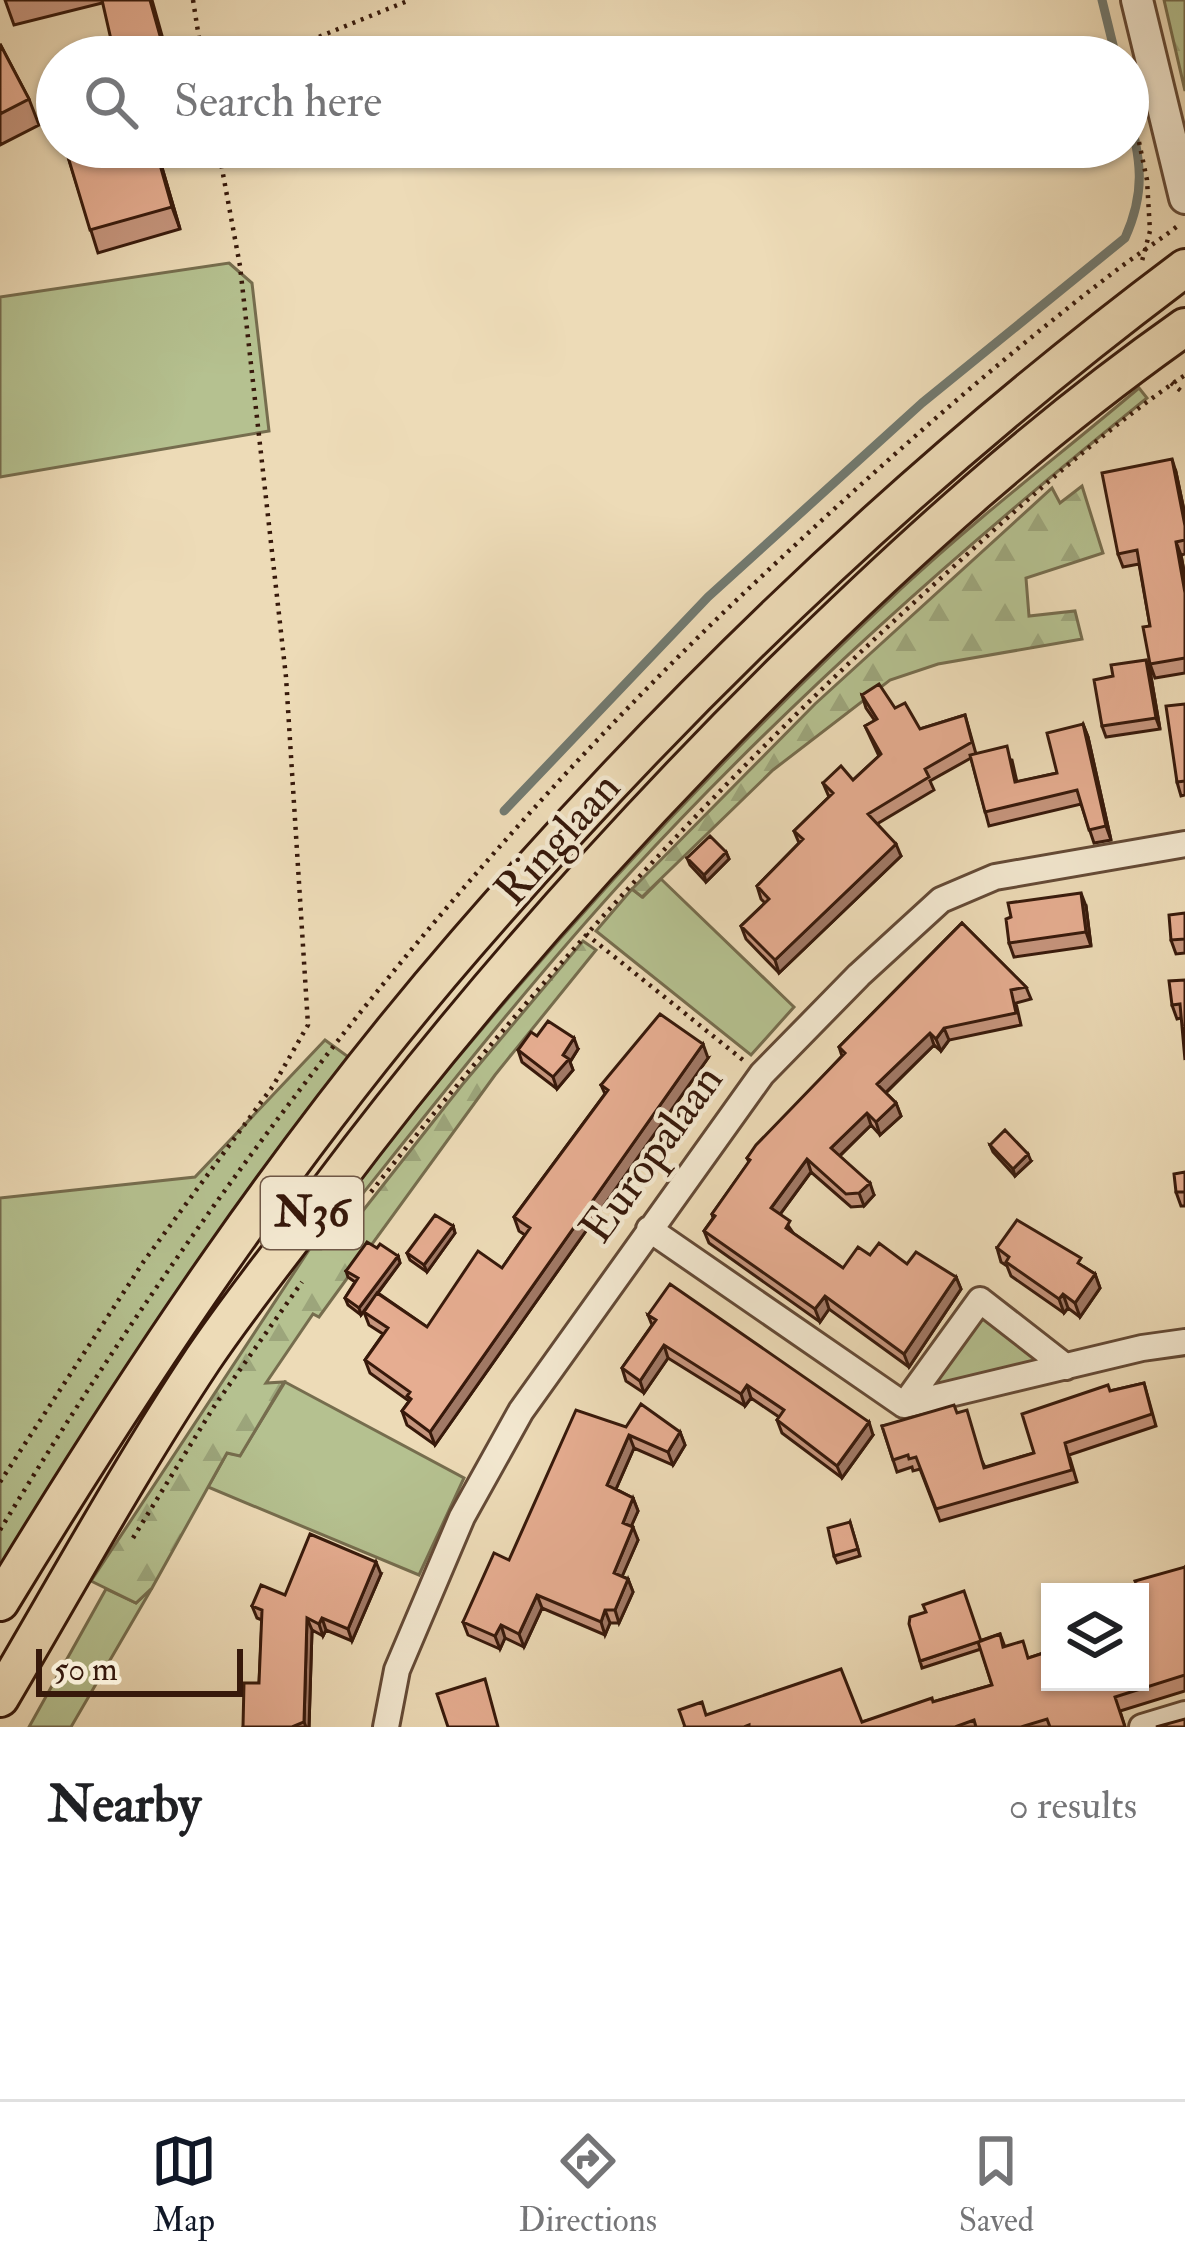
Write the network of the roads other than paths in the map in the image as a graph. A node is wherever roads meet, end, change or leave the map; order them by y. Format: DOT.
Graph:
graph roads {
  1 [pos="1137,0"];
  2 [pos="1144,36"];
  3 [pos="1149,66"];
  4 [pos="1175,210"];
  5 [pos="1185,268"];
  6 [pos="1185,327"];
  7 [pos="1185,844"];
  8 [pos="650,1228"];
  9 [pos="1185,1342"];
  10 [pos="1066,1367"];
  11 [pos="904,1405"];
  12 [pos="0,1602"];
  13 [pos="0,1698"];
  14 [pos="1185,1714"];
  15 [pos="386,1727"];
  16 [pos="1142,1727"];
  1 -- 2 [label="street"];
  3 -- 4 [label="street"];
  5 -- 12 [label="main road, Ringlaan / N36"];
  6 -- 13 [label="main road, Ringlaan / N36"];
  7 -- 8 [label="street, Europalaan"];
  8 -- 11 [label="street"];
  8 -- 15 [label="street, Europalaan"];
  9 -- 10 [label="street"];
  10 -- 11 [label="street"];
  10 -- 11 [label="street"];
  14 -- 16 [label="street"];
}
